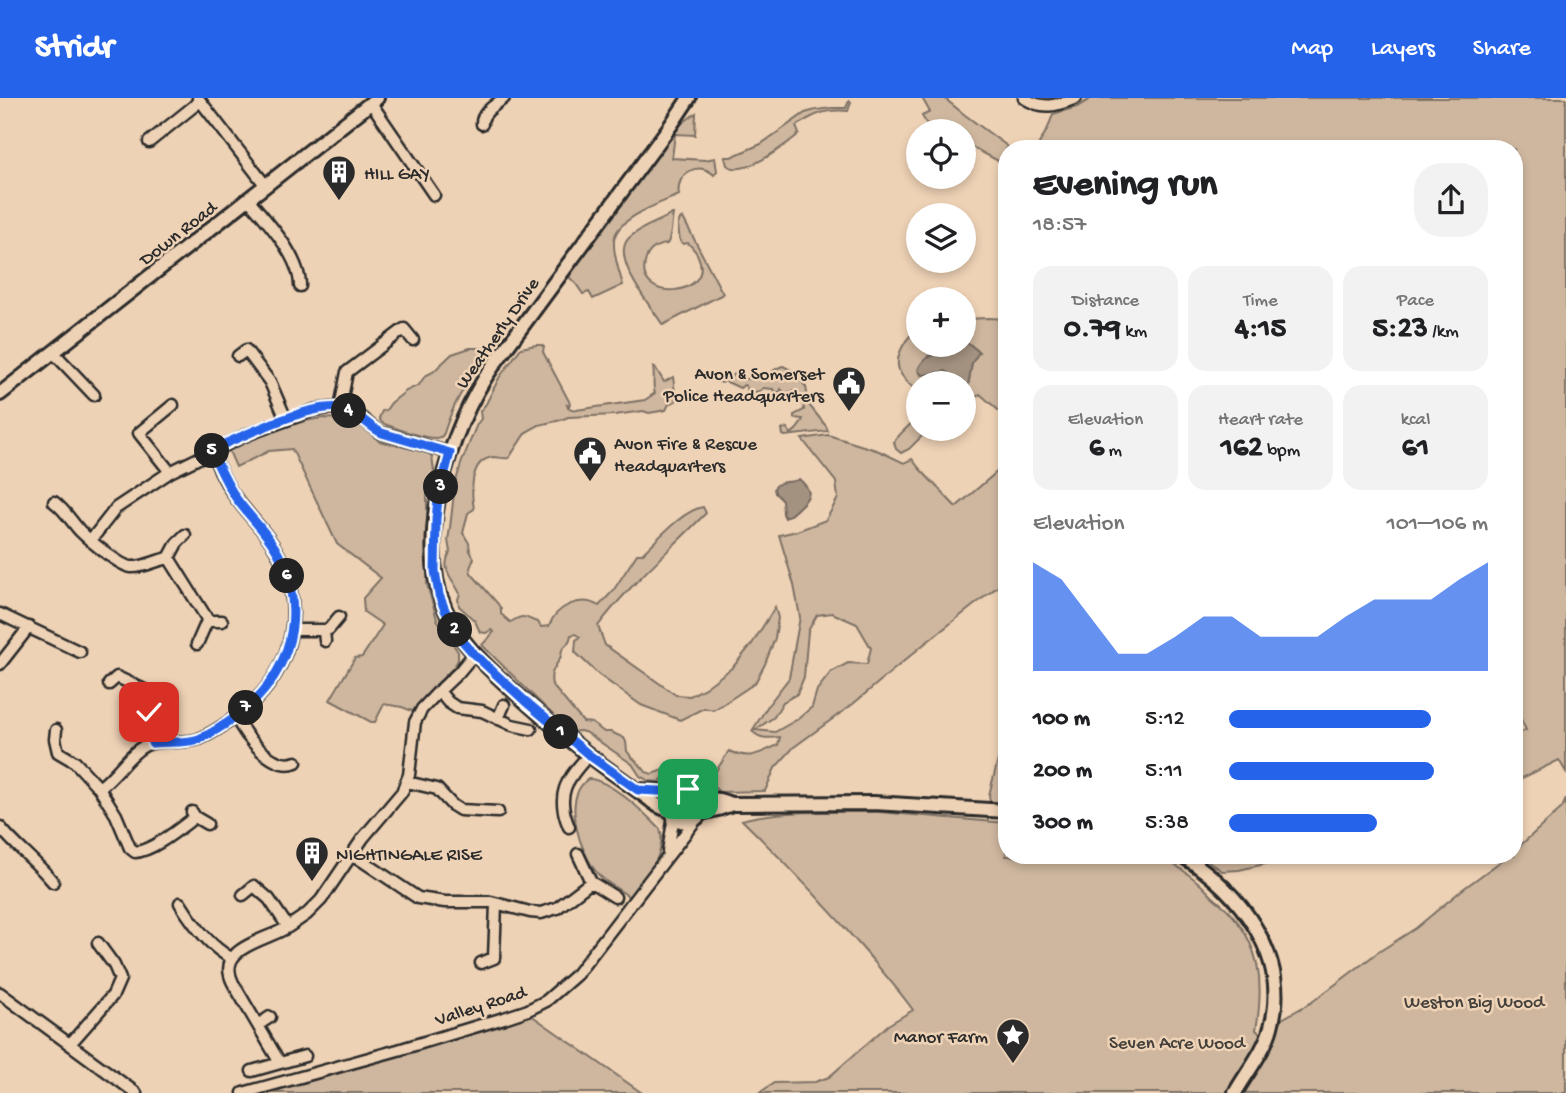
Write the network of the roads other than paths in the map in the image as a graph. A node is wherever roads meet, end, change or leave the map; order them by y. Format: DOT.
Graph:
graph roads {
  1 [pos="504,98"];
  2 [pos="689,98"];
  3 [pos="1024,98"];
  4 [pos="1076,98"];
  5 [pos="200,101"];
  6 [pos="374,101"];
  7 [pos="482,124"];
  8 [pos="162,139"];
  9 [pos="149,142"];
  10 [pos="266,186"];
  11 [pos="434,195"];
  12 [pos="248,200"];
  13 [pos="302,278"];
  14 [pos="412,340"];
  15 [pos="246,350"];
  16 [pos="54,353"];
  17 [pos="0,394"];
  18 [pos="94,395"];
  19 [pos="173,405"];
  20 [pos="340,408"];
  21 [pos="286,419"];
  22 [pos="139,433"];
  23 [pos="129,440"];
  24 [pos="211,450"];
  25 [pos="450,453"];
  26 [pos="170,472"];
  27 [pos="61,503"];
  28 [pos="185,535"];
  29 [pos="91,540"];
  30 [pos="169,558"];
  31 [pos="0,614"];
  32 [pos="339,617"];
  33 [pos="207,621"];
  34 [pos="222,621"];
  35 [pos="29,627"];
  36 [pos="292,630"];
  37 [pos="197,644"];
  38 [pos="80,652"];
  39 [pos="474,654"];
  40 [pos="0,664"];
  41 [pos="108,684"];
  42 [pos="439,691"];
  43 [pos="504,705"];
  44 [pos="236,717"];
  45 [pos="498,719"];
  46 [pos="531,729"];
  47 [pos="56,730"];
  48 [pos="152,743"];
  49 [pos="58,752"];
  50 [pos="589,755"];
  51 [pos="50,760"];
  52 [pos="296,762"];
  53 [pos="407,782"];
  54 [pos="99,788"];
  55 [pos="638,790"];
  56 [pos="677,792"];
  57 [pos="701,797"];
  58 [pos="732,804"];
  59 [pos="998,811"];
  60 [pos="498,812"];
  61 [pos="673,814"];
  62 [pos="699,815"];
  63 [pos="564,816"];
  64 [pos="552,820"];
  65 [pos="207,824"];
  66 [pos="0,827"];
  67 [pos="569,827"];
  68 [pos="578,853"];
  69 [pos="352,854"];
  70 [pos="667,855"];
  71 [pos="1194,864"];
  72 [pos="53,882"];
  73 [pos="591,882"];
  74 [pos="243,895"];
  75 [pos="615,897"];
  76 [pos="180,903"];
  77 [pos="496,904"];
  78 [pos="191,920"];
  79 [pos="182,927"];
  80 [pos="288,927"];
  81 [pos="98,943"];
  82 [pos="231,958"];
  83 [pos="481,963"];
  84 [pos="131,976"];
  85 [pos="120,979"];
  86 [pos="0,993"];
  87 [pos="270,1017"];
  88 [pos="258,1024"];
  89 [pos="70,1044"];
  90 [pos="305,1056"];
  91 [pos="280,1063"];
  92 [pos="252,1071"];
  93 [pos="136,1093"];
  94 [pos="243,1093"];
  95 [pos="1235,1093"];
  1 -- 7 [label="street"];
  2 -- 25 [label="street, Weatherly Drive"];
  3 -- 4 [label="street"];
  5 -- 8 [label="street"];
  5 -- 9 [label="street"];
  5 -- 10 [label="street"];
  6 -- 10 [label="street, Down Road"];
  6 -- 11 [label="street"];
  10 -- 12 [label="street, Down Road"];
  12 -- 13 [label="street"];
  12 -- 16 [label="street, Down Road"];
  14 -- 20 [label="street"];
  15 -- 21 [label="street"];
  16 -- 17 [label="street, Down Road"];
  16 -- 18 [label="street"];
  19 -- 22 [label="street"];
  20 -- 21 [label="street"];
  20 -- 25 [label="street"];
  21 -- 24 [label="street"];
  22 -- 23 [label="street"];
  22 -- 26 [label="street"];
  24 -- 26 [label="street"];
  24 -- 36 [label="street"];
  25 -- 39 [label="street, Weatherly Drive"];
  26 -- 29 [label="street"];
  27 -- 29 [label="street"];
  28 -- 30 [label="street"];
  29 -- 30 [label="street"];
  30 -- 33 [label="street"];
  31 -- 35 [label="street"];
  32 -- 36 [label="street"];
  33 -- 34 [label="street"];
  33 -- 37 [label="street"];
  35 -- 38 [label="street"];
  35 -- 40 [label="street"];
  36 -- 44 [label="street"];
  39 -- 42 [label="street"];
  39 -- 50 [label="street, Weatherly Drive"];
  41 -- 48 [label="street"];
  42 -- 45 [label="street"];
  42 -- 53 [label="street"];
  43 -- 45 [label="street"];
  44 -- 48 [label="street"];
  44 -- 52 [label="street"];
  45 -- 46 [label="street"];
  47 -- 49 [label="street"];
  48 -- 54 [label="street"];
  49 -- 51 [label="street"];
  49 -- 54 [label="street"];
  50 -- 55 [label="street, Weatherly Drive"];
  50 -- 63 [label="street"];
  53 -- 60 [label="street"];
  53 -- 69 [label="street"];
  54 -- 65 [label="street"];
  55 -- 56 [label="street"];
  55 -- 61 [label="street, Weatherly Drive"];
  56 -- 57 [label="street"];
  56 -- 61 [label="street, Valley Road"];
  57 -- 58 [label="street"];
  57 -- 62 [label="street"];
  58 -- 59 [label="street"];
  58 -- 62 [label="street"];
  61 -- 62 [label="street"];
  61 -- 70 [label="street, Valley Road"];
  62 -- 70 [label="street, Valley Road"];
  63 -- 64 [label="street"];
  63 -- 67 [label="street"];
  66 -- 72 [label="street"];
  68 -- 73 [label="street"];
  69 -- 77 [label="street"];
  69 -- 80 [label="street"];
  70 -- 94 [label="street, Valley Road"];
  71 -- 95 [label="street"];
  73 -- 75 [label="street"];
  73 -- 77 [label="street"];
  74 -- 80 [label="street"];
  76 -- 78 [label="street"];
  77 -- 83 [label="street"];
  78 -- 79 [label="street"];
  78 -- 82 [label="street"];
  80 -- 82 [label="street"];
  81 -- 85 [label="street"];
  82 -- 88 [label="street"];
  84 -- 85 [label="street"];
  85 -- 89 [label="street"];
  86 -- 89 [label="street"];
  87 -- 88 [label="street"];
  88 -- 91 [label="street"];
  89 -- 93 [label="street"];
  90 -- 91 [label="street"];
  91 -- 92 [label="street"];
}
